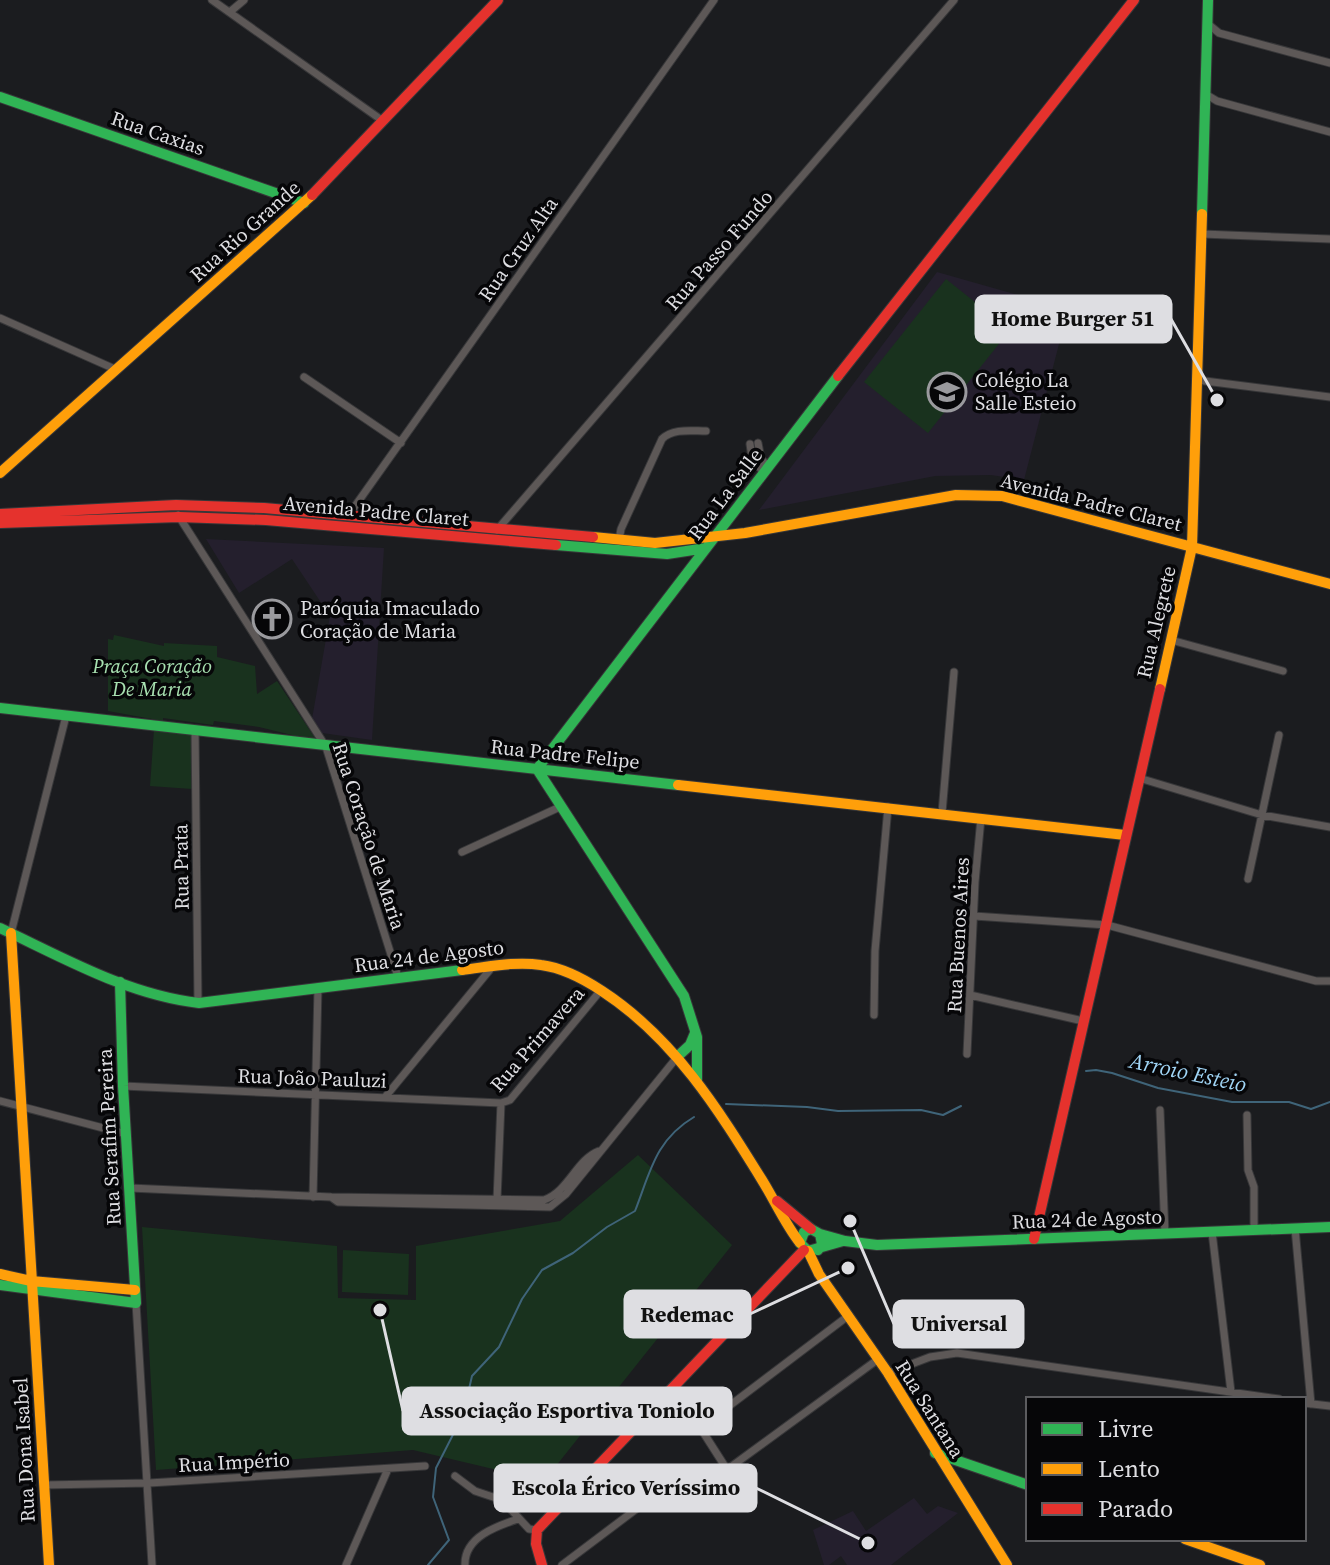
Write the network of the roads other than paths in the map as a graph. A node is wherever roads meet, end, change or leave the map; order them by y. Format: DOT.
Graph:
graph roads {
  1 [pos="212,0"];
  2 [pos="244,0"];
  3 [pos="498,0"];
  4 [pos="714,0"];
  5 [pos="954,0"];
  6 [pos="1134,0"];
  7 [pos="1208,0"];
  8 [pos="231,11"];
  9 [pos="1208,24"];
  10 [pos="1330,63"];
  11 [pos="1207,95"];
  12 [pos="0,97"];
  13 [pos="383,121"];
  14 [pos="1330,132"];
  15 [pos="304,203"];
  16 [pos="1202,234"];
  17 [pos="1330,239"];
  18 [pos="0,318"];
  19 [pos="117,370"];
  20 [pos="304,377"];
  21 [pos="1197,380"];
  22 [pos="1330,397"];
  23 [pos="706,431"];
  24 [pos="401,443"];
  25 [pos="754,443"];
  26 [pos="766,470"];
  27 [pos="0,473"];
  28 [pos="176,505"];
  29 [pos="0,514"];
  30 [pos="348,516"];
  31 [pos="179,517"];
  32 [pos="0,523"];
  33 [pos="471,532"];
  34 [pos="501,532"];
  35 [pos="745,533"];
  36 [pos="717,536"];
  37 [pos="619,540"];
  38 [pos="1192,547"];
  39 [pos="706,548"];
  40 [pos="1330,584"];
  41 [pos="1171,640"];
  42 [pos="1283,671"];
  43 [pos="954,672"];
  44 [pos="0,708"];
  45 [pos="66,716"];
  46 [pos="195,730"];
  47 [pos="1279,735"];
  48 [pos="326,747"];
  49 [pos="537,769"];
  50 [pos="1139,778"];
  51 [pos="562,806"];
  52 [pos="888,807"];
  53 [pos="942,813"];
  54 [pos="1262,815"];
  55 [pos="981,818"];
  56 [pos="1330,827"];
  57 [pos="1125,835"];
  58 [pos="462,852"];
  59 [pos="1248,879"];
  60 [pos="974,916"];
  61 [pos="1107,925"];
  62 [pos="0,928"];
  63 [pos="11,933"];
  64 [pos="493,966"];
  65 [pos="398,977"];
  66 [pos="1330,981"];
  67 [pos="120,982"];
  68 [pos="318,988"];
  69 [pos="601,990"];
  70 [pos="970,995"];
  71 [pos="198,1003"];
  72 [pos="874,1015"];
  73 [pos="1083,1021"];
  74 [pos="695,1033"];
  75 [pos="967,1054"];
  76 [pos="678,1056"];
  77 [pos="697,1080"];
  78 [pos="123,1086"];
  79 [pos="316,1095"];
  80 [pos="386,1096"];
  81 [pos="0,1101"];
  82 [pos="501,1103"];
  83 [pos="21,1107"];
  84 [pos="1160,1110"];
  85 [pos="1247,1115"];
  86 [pos="126,1134"];
  87 [pos="599,1151"];
  88 [pos="130,1188"];
  89 [pos="313,1197"];
  90 [pos="772,1197"];
  91 [pos="498,1202"];
  92 [pos="1330,1227"];
  93 [pos="1295,1228"];
  94 [pos="1254,1230"];
  95 [pos="816,1232"];
  96 [pos="1212,1232"];
  97 [pos="1165,1234"];
  98 [pos="1034,1239"];
  99 [pos="845,1241"];
  100 [pos="809,1249"];
  101 [pos="0,1274"];
  102 [pos="0,1285"];
  103 [pos="32,1286"];
  104 [pos="135,1290"];
  105 [pos="136,1303"];
  106 [pos="848,1316"];
  107 [pos="877,1360"];
  108 [pos="888,1373"];
  109 [pos="1231,1392"];
  110 [pos="1265,1397"];
  111 [pos="1308,1403"];
  112 [pos="1330,1406"];
  113 [pos="935,1453"];
  114 [pos="425,1466"];
  115 [pos="388,1469"];
  116 [pos="455,1476"];
  117 [pos="149,1483"];
  118 [pos="1026,1484"];
  119 [pos="44,1485"];
  120 [pos="643,1504"];
  121 [pos="518,1519"];
  122 [pos="537,1530"];
  123 [pos="1191,1541"];
  124 [pos="49,1565"];
  125 [pos="152,1565"];
  126 [pos="346,1565"];
  127 [pos="465,1565"];
  128 [pos="542,1565"];
  129 [pos="562,1565"];
  130 [pos="1007,1565"];
  131 [pos="1260,1565"];
  1 -- 8 [label="street"];
  2 -- 8 [label="street"];
  3 -- 13 [label="street, Rua Rio Grande"];
  4 -- 24 [label="street, Rua Cruz Alta"];
  5 -- 34 [label="street, Rua Passo Fundo"];
  6 -- 26 [label="street, Rua La Salle"];
  7 -- 9 [label="street, Rua Alegrete"];
  8 -- 13 [label="street"];
  9 -- 10 [label="street"];
  9 -- 11 [label="street, Rua Alegrete"];
  11 -- 14 [label="street"];
  11 -- 16 [label="street, Rua Alegrete"];
  12 -- 15 [label="street, Rua Caxias"];
  13 -- 15 [label="street, Rua Rio Grande"];
  15 -- 19 [label="street, Rua Rio Grande"];
  16 -- 17 [label="street"];
  16 -- 21 [label="street, Rua Alegrete"];
  18 -- 19 [label="street"];
  19 -- 27 [label="street, Rua Rio Grande"];
  20 -- 24 [label="street"];
  21 -- 22 [label="street"];
  21 -- 38 [label="street, Rua Alegrete"];
  23 -- 37 [label="street"];
  24 -- 30 [label="street, Rua Cruz Alta"];
  25 -- 26 [label="street"];
  26 -- 36 [label="street, Rua La Salle"];
  28 -- 29 [label="street, Avenida Padre Claret"];
  28 -- 30 [label="street, Avenida Padre Claret"];
  28 -- 31 [label="street, Rua Coração de Maria"];
  30 -- 33 [label="street, Avenida Padre Claret"];
  31 -- 32 [label="street, Avenida Padre Claret"];
  31 -- 33 [label="street, Avenida Padre Claret"];
  31 -- 48 [label="street, Rua Coração de Maria"];
  33 -- 34 [label="street, Avenida Padre Claret"];
  34 -- 37 [label="street, Avenida Padre Claret"];
  34 -- 39 [label="street, Avenida Padre Claret"];
  35 -- 36 [label="street, Avenida Padre Claret"];
  35 -- 38 [label="street, Avenida Padre Claret"];
  35 -- 39 [label="street, Avenida Padre Claret"];
  36 -- 37 [label="street, Avenida Padre Claret"];
  36 -- 39 [label="street, Rua La Salle"];
  38 -- 40 [label="street, Avenida Padre Claret"];
  38 -- 41 [label="street, Rua Alegrete"];
  39 -- 49 [label="street, Rua La Salle"];
  41 -- 42 [label="street"];
  41 -- 50 [label="street, Rua Alegrete"];
  43 -- 53 [label="street"];
  44 -- 45 [label="street, Rua Padre Felipe"];
  45 -- 46 [label="street, Rua Padre Felipe"];
  45 -- 63 [label="street, Rua Dona Isabel"];
  46 -- 48 [label="street, Rua Padre Felipe"];
  46 -- 71 [label="street, Rua Prata"];
  47 -- 54 [label="street"];
  48 -- 49 [label="street, Rua Padre Felipe"];
  48 -- 65 [label="street, Rua Coração de Maria"];
  49 -- 51 [label="street"];
  49 -- 52 [label="street, Rua Padre Felipe"];
  50 -- 54 [label="street"];
  50 -- 57 [label="street, Rua Alegrete"];
  51 -- 58 [label="street"];
  51 -- 74 [label="street"];
  52 -- 53 [label="street, Rua Padre Felipe"];
  52 -- 72 [label="street"];
  53 -- 55 [label="street, Rua Padre Felipe"];
  54 -- 56 [label="street"];
  54 -- 59 [label="street"];
  55 -- 57 [label="street, Rua Padre Felipe"];
  55 -- 60 [label="street, Rua Buenos Aires"];
  57 -- 61 [label="street, Rua Alegrete"];
  60 -- 61 [label="street"];
  60 -- 70 [label="street, Rua Buenos Aires"];
  61 -- 66 [label="street"];
  61 -- 73 [label="street, Rua Alegrete"];
  62 -- 63 [label="street, Rua 24 de Agosto"];
  63 -- 67 [label="street, Rua 24 de Agosto"];
  63 -- 83 [label="street, Rua Dona Isabel"];
  64 -- 65 [label="street, Rua 24 de Agosto"];
  64 -- 69 [label="street, Rua 24 de Agosto"];
  64 -- 80 [label="street"];
  65 -- 68 [label="street, Rua 24 de Agosto"];
  67 -- 71 [label="street, Rua 24 de Agosto"];
  67 -- 78 [label="street, Rua Serafim Pereira"];
  68 -- 71 [label="street, Rua 24 de Agosto"];
  68 -- 79 [label="street"];
  69 -- 76 [label="street, Rua 24 de Agosto"];
  69 -- 82 [label="street, Rua Primavera"];
  70 -- 73 [label="street"];
  70 -- 75 [label="street, Rua Buenos Aires"];
  73 -- 98 [label="street, Rua Alegrete"];
  74 -- 76 [label="street"];
  74 -- 77 [label="street"];
  76 -- 77 [label="street, Rua 24 de Agosto"];
  76 -- 87 [label="street"];
  77 -- 90 [label="street, Rua 24 de Agosto"];
  78 -- 79 [label="street, Rua João Pauluzi"];
  78 -- 86 [label="street, Rua Serafim Pereira"];
  79 -- 80 [label="street, Rua João Pauluzi"];
  79 -- 89 [label="street"];
  80 -- 82 [label="street, Rua João Pauluzi"];
  81 -- 83 [label="street"];
  82 -- 91 [label="street, Rua Primavera"];
  83 -- 86 [label="street"];
  83 -- 103 [label="street, Rua Dona Isabel"];
  84 -- 97 [label="street"];
  85 -- 94 [label="street"];
  86 -- 88 [label="street, Rua Serafim Pereira"];
  87 -- 91 [label="street"];
  87 -- 91 [label="street"];
  88 -- 89 [label="street"];
  88 -- 104 [label="street, Rua Serafim Pereira"];
  89 -- 91 [label="street"];
  90 -- 95 [label="street, Rua 24 de Agosto"];
  90 -- 100 [label="street, Rua 24 de Agosto"];
  92 -- 93 [label="street, Rua 24 de Agosto"];
  93 -- 94 [label="street, Rua 24 de Agosto"];
  93 -- 111 [label="street"];
  94 -- 96 [label="street, Rua 24 de Agosto"];
  95 -- 99 [label="street, Rua 24 de Agosto"];
  95 -- 100 [label="street"];
  95 -- 100 [label="street"];
  96 -- 97 [label="street, Rua 24 de Agosto"];
  96 -- 109 [label="street"];
  97 -- 98 [label="street, Rua 24 de Agosto"];
  98 -- 99 [label="street, Rua 24 de Agosto"];
  99 -- 100 [label="street, Rua 24 de Agosto"];
  100 -- 106 [label="street, Rua Santana"];
  100 -- 122 [label="street"];
  101 -- 103 [label="street"];
  102 -- 103 [label="street"];
  103 -- 104 [label="street"];
  103 -- 105 [label="street"];
  103 -- 119 [label="street, Rua Dona Isabel"];
  104 -- 105 [label="street, Rua Serafim Pereira"];
  105 -- 117 [label="street"];
  106 -- 107 [label="street, Rua Santana"];
  106 -- 107 [label="street"];
  107 -- 108 [label="street, Rua Santana"];
  108 -- 109 [label="street"];
  108 -- 113 [label="street, Rua Santana"];
  109 -- 110 [label="street"];
  111 -- 112 [label="street"];
  113 -- 118 [label="street"];
  113 -- 130 [label="street, Rua Santana"];
  114 -- 115 [label="street, Rua Império"];
  115 -- 117 [label="street, Rua Império"];
  115 -- 126 [label="street"];
  116 -- 121 [label="street"];
  117 -- 119 [label="street, Rua Império"];
  117 -- 125 [label="street"];
  119 -- 124 [label="street, Rua Dona Isabel"];
  120 -- 129 [label="street"];
  121 -- 122 [label="street"];
  121 -- 127 [label="street"];
  122 -- 128 [label="street"];
  123 -- 131 [label="street"];
}
